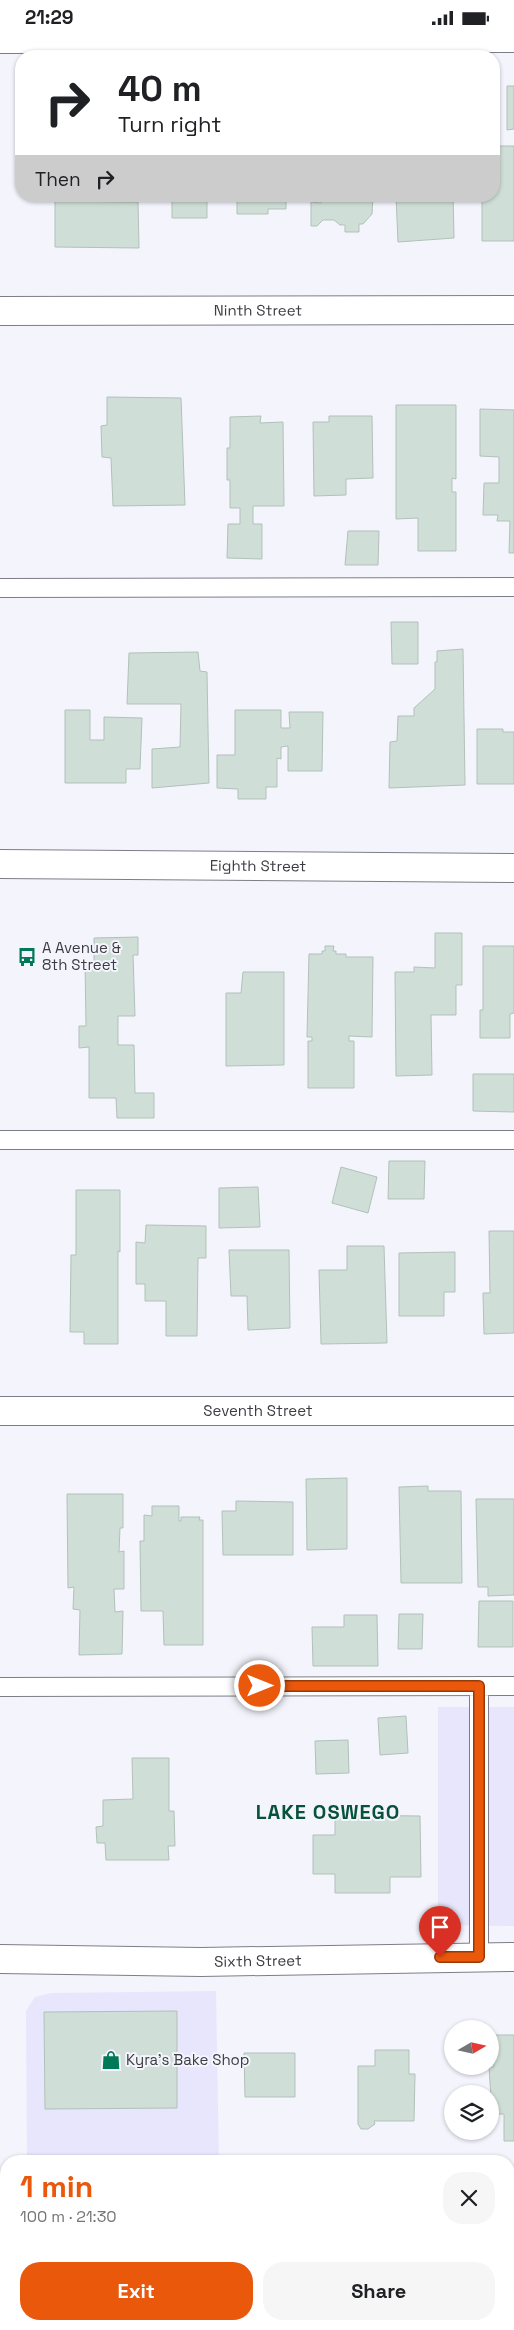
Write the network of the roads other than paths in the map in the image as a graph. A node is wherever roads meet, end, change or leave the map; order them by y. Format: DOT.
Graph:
graph roads {
  1 [pos="514,43"];
  2 [pos="0,44"];
  3 [pos="514,310"];
  4 [pos="0,311"];
  5 [pos="514,587"];
  6 [pos="0,588"];
  7 [pos="0,864"];
  8 [pos="514,868"];
  9 [pos="514,1140"];
  10 [pos="0,1141"];
  11 [pos="0,1411"];
  12 [pos="514,1411"];
  13 [pos="479,1686"];
  14 [pos="514,1686"];
  15 [pos="0,1687"];
  16 [pos="479,1957"];
  17 [pos="514,1957"];
  18 [pos="0,1959"];
  1 -- 2 [label="lane"];
  3 -- 4 [label="street, Ninth Street"];
  5 -- 6 [label="lane"];
  7 -- 8 [label="street, Eighth Street"];
  9 -- 10 [label="lane"];
  11 -- 12 [label="street, Seventh Street"];
  13 -- 14 [label="lane"];
  13 -- 15 [label="lane"];
  13 -- 16 [label="lane"];
  16 -- 17 [label="street, Sixth Street"];
  16 -- 18 [label="street, Sixth Street"];
}
